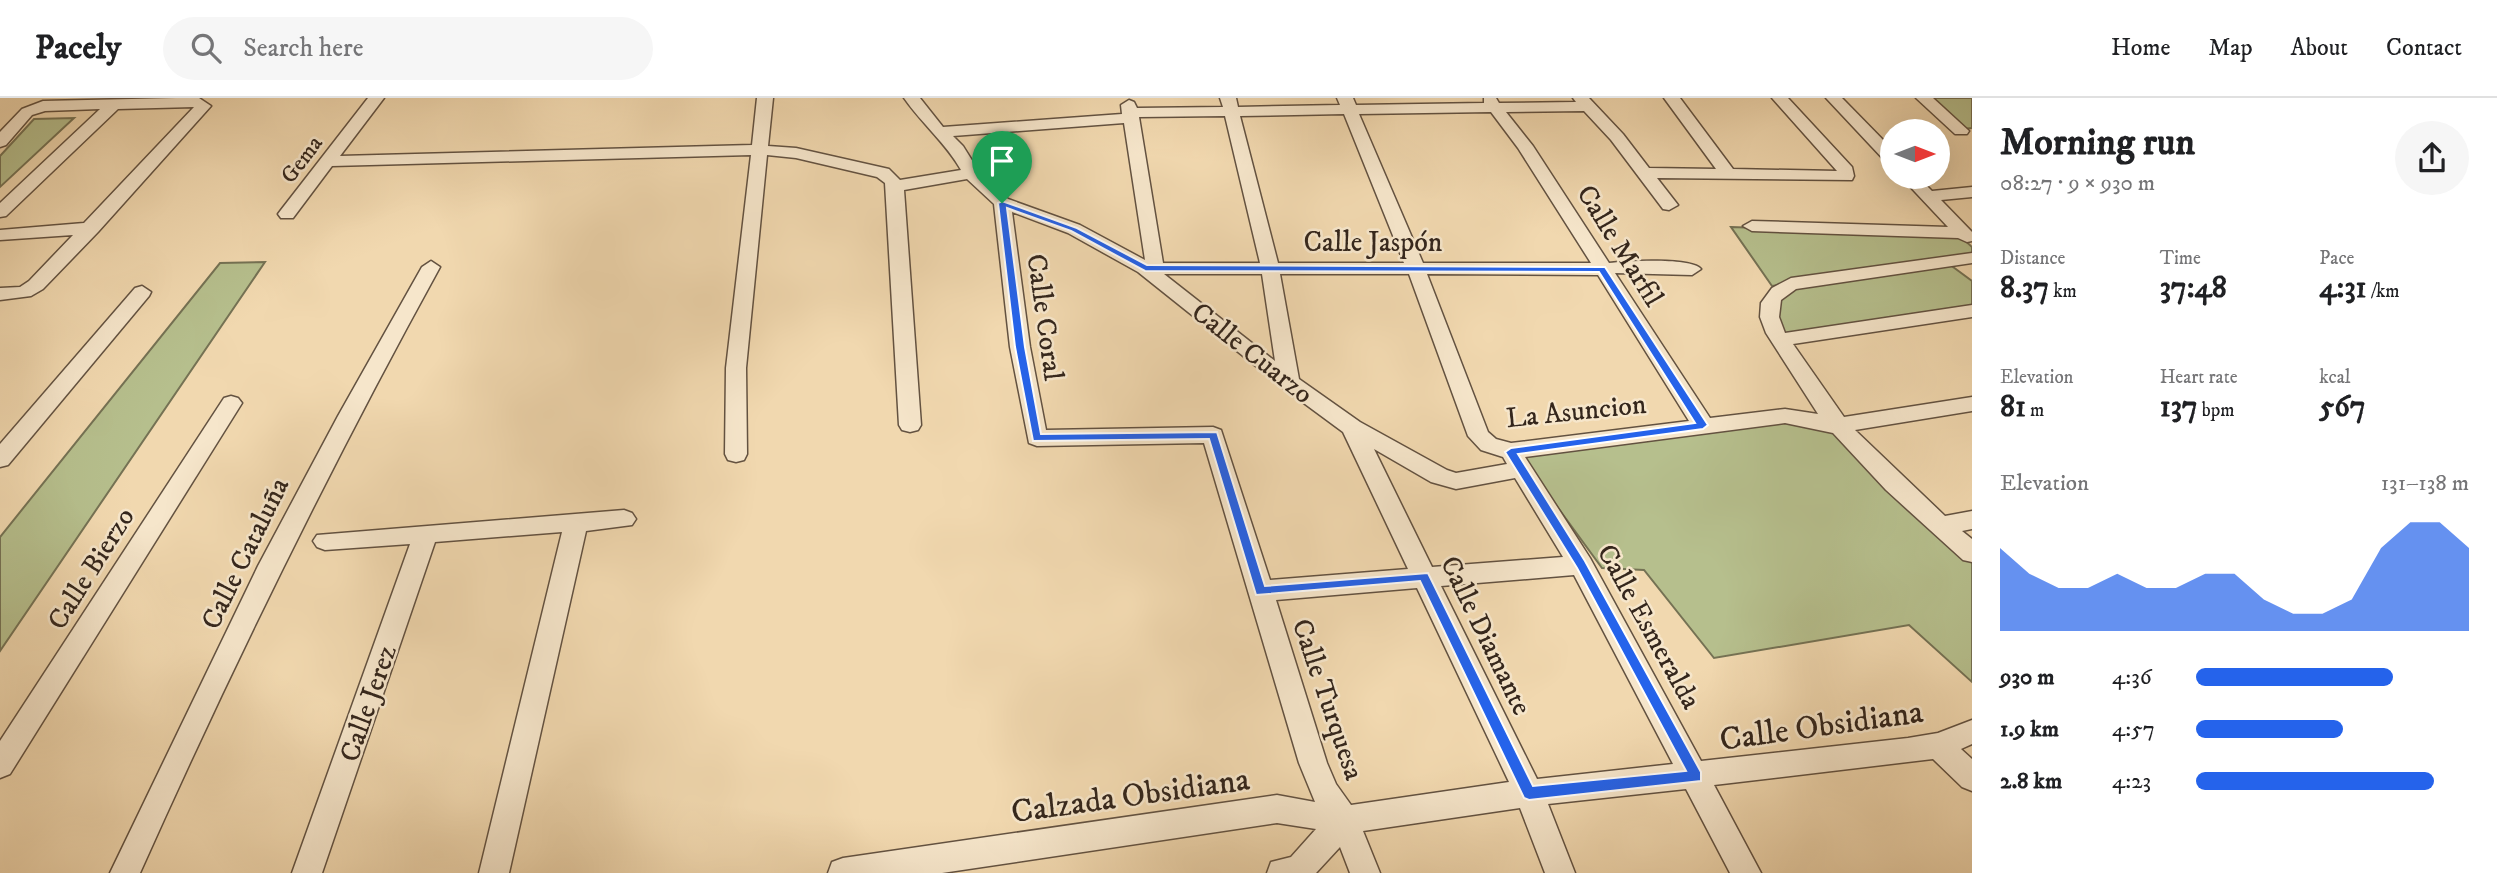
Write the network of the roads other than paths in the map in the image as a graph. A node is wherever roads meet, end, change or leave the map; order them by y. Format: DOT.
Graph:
graph roads {
  1 [pos="376,98"];
  2 [pos="765,98"];
  3 [pos="912,98"];
  4 [pos="1672,98"];
  5 [pos="1780,98"];
  6 [pos="1834,98"];
  7 [pos="1924,98"];
  8 [pos="1585,102"];
  9 [pos="1491,103"];
  10 [pos="114,104"];
  11 [pos="1229,104"];
  12 [pos="1348,104"];
  13 [pos="1129,110"];
  14 [pos="1966,130"];
  15 [pos="942,132"];
  16 [pos="0,142"];
  17 [pos="1880,146"];
  18 [pos="759,150"];
  19 [pos="328,161"];
  20 [pos="971,173"];
  21 [pos="1646,173"];
  22 [pos="1847,174"];
  23 [pos="1729,175"];
  24 [pos="895,186"];
  25 [pos="1921,189"];
  26 [pos="1972,192"];
  27 [pos="1928,196"];
  28 [pos="1002,203"];
  29 [pos="1668,205"];
  30 [pos="0,212"];
  31 [pos="287,214"];
  32 [pos="1752,226"];
  33 [pos="92,228"];
  34 [pos="0,234"];
  35 [pos="1968,238"];
  36 [pos="1972,258"];
  37 [pos="1948,261"];
  38 [pos="431,267"];
  39 [pos="1150,268"];
  40 [pos="1270,268"];
  41 [pos="1416,269"];
  42 [pos="1602,269"];
  43 [pos="1692,270"];
  44 [pos="1972,278"];
  45 [pos="142,292"];
  46 [pos="0,295"];
  47 [pos="1972,311"];
  48 [pos="1780,340"];
  49 [pos="1289,382"];
  50 [pos="231,403"];
  51 [pos="1972,404"];
  52 [pos="910,425"];
  53 [pos="1703,425"];
  54 [pos="1836,426"];
  55 [pos="1352,427"];
  56 [pos="1213,435"];
  57 [pos="736,454"];
  58 [pos="1507,455"];
  59 [pos="0,459"];
  60 [pos="624,519"];
  61 [pos="1972,520"];
  62 [pos="576,522"];
  63 [pos="1941,526"];
  64 [pos="426,533"];
  65 [pos="324,541"];
  66 [pos="1972,553"];
  67 [pos="1581,565"];
  68 [pos="1424,576"];
  69 [pos="1260,591"];
  70 [pos="1972,732"];
  71 [pos="1938,745"];
  72 [pos="0,765"];
  73 [pos="1696,776"];
  74 [pos="1972,778"];
  75 [pos="1529,793"];
  76 [pos="1344,820"];
  77 [pos="125,873"];
  78 [pos="307,873"];
  79 [pos="494,873"];
  80 [pos="843,873"];
  81 [pos="1282,873"];
  82 [pos="1365,873"];
  83 [pos="1560,873"];
  84 [pos="1746,873"];
  1 -- 19 [label="street, Gema"];
  2 -- 18 [label="street"];
  3 -- 15 [label="street, Calle Cuarzo"];
  4 -- 23 [label="street"];
  5 -- 22 [label="street"];
  6 -- 17 [label="street"];
  7 -- 14 [label="street"];
  8 -- 9 [label="street"];
  8 -- 21 [label="street"];
  9 -- 12 [label="street"];
  9 -- 42 [label="street, Calle Marfil"];
  10 -- 16 [label="street"];
  10 -- 30 [label="street"];
  10 -- 33 [label="street"];
  11 -- 12 [label="street"];
  11 -- 13 [label="street"];
  11 -- 40 [label="street"];
  12 -- 41 [label="street, Calle Esmeralda"];
  13 -- 15 [label="street"];
  13 -- 39 [label="street"];
  15 -- 20 [label="street, Calle Cuarzo"];
  18 -- 19 [label="street"];
  18 -- 24 [label="street"];
  18 -- 57 [label="street"];
  19 -- 31 [label="street, Gema"];
  20 -- 24 [label="street"];
  20 -- 28 [label="street, Calle Cuarzo"];
  21 -- 23 [label="street"];
  21 -- 29 [label="street"];
  22 -- 23 [label="street"];
  24 -- 52 [label="street"];
  25 -- 27 [label="street"];
  26 -- 27 [label="street"];
  27 -- 35 [label="street"];
  28 -- 39 [label="street, Calle Cuarzo"];
  28 -- 56 [label="street, Calle Coral"];
  32 -- 35 [label="street"];
  33 -- 34 [label="street"];
  33 -- 46 [label="street"];
  36 -- 37 [label="street"];
  37 -- 44 [label="street"];
  37 -- 48 [label="street"];
  38 -- 77 [label="street, Calle Cataluña"];
  39 -- 40 [label="street, Calle Jaspón"];
  39 -- 49 [label="street, Calle Cuarzo"];
  40 -- 41 [label="street, Calle Jaspón"];
  40 -- 49 [label="street"];
  41 -- 42 [label="street, Calle Jaspón"];
  41 -- 58 [label="street, Calle Esmeralda"];
  42 -- 43 [label="street, Calle Jaspón"];
  42 -- 53 [label="street, Calle Marfil"];
  45 -- 59 [label="street"];
  47 -- 48 [label="street"];
  48 -- 54 [label="street"];
  49 -- 55 [label="street, Calle Cuarzo"];
  50 -- 72 [label="street, Calle Bierzo"];
  51 -- 54 [label="street"];
  53 -- 54 [label="street, La Asuncion"];
  53 -- 58 [label="street, La Asuncion"];
  54 -- 63 [label="street"];
  55 -- 58 [label="street, Calle Cuarzo"];
  55 -- 68 [label="street, Calle Diamante"];
  56 -- 69 [label="street, Calle Turquesa"];
  58 -- 67 [label="street, Calle Esmeralda"];
  60 -- 62 [label="street"];
  61 -- 63 [label="street"];
  62 -- 64 [label="street"];
  62 -- 79 [label="street"];
  63 -- 66 [label="street"];
  64 -- 65 [label="street"];
  64 -- 78 [label="street, Calle Jerez"];
  67 -- 68 [label="street"];
  67 -- 73 [label="street, Calle Esmeralda"];
  68 -- 69 [label="street"];
  68 -- 75 [label="street, Calle Diamante"];
  69 -- 76 [label="street, Calle Turquesa"];
  70 -- 71 [label="street, Calle Obsidiana"];
  71 -- 73 [label="street, Calle Obsidiana"];
  71 -- 74 [label="street"];
  73 -- 75 [label="street, Calle Obsidiana"];
  73 -- 84 [label="street, Calle Esmeralda"];
  75 -- 76 [label="street, Calle Obsidiana"];
  75 -- 83 [label="street, Calle Diamante"];
  76 -- 80 [label="street, Calzada Obsidiana"];
  76 -- 81 [label="street"];
  76 -- 82 [label="street"];
}
